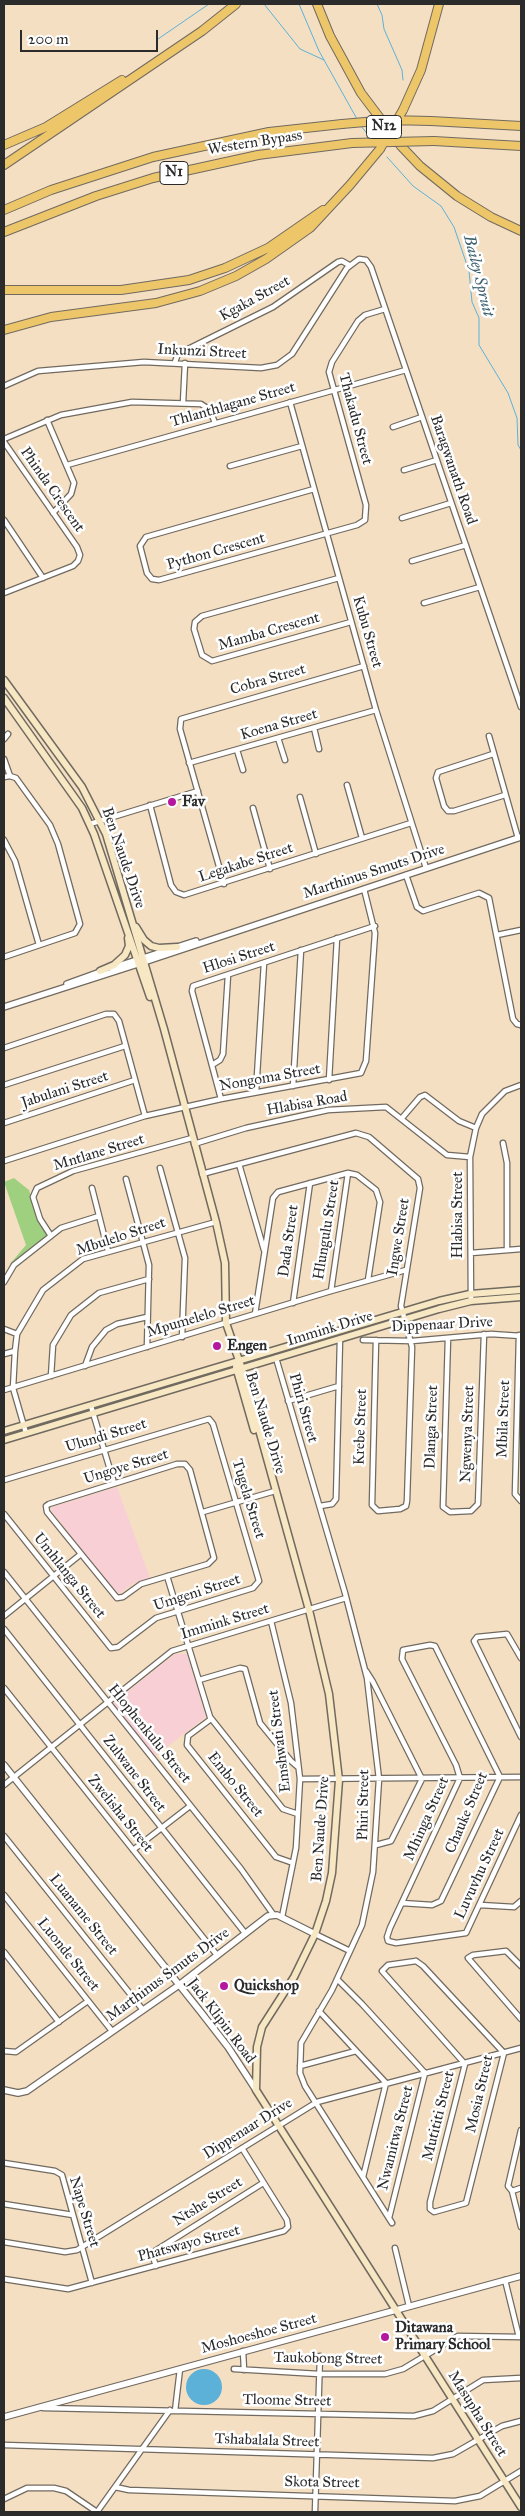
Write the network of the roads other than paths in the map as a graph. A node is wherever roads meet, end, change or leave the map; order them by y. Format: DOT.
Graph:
graph roads {
  1 [pos="236,4"];
  2 [pos="317,4"];
  3 [pos="439,4"];
  4 [pos="167,55"];
  5 [pos="521,126"];
  6 [pos="4,145"];
  7 [pos="521,146"];
  8 [pos="4,165"];
  9 [pos="350,185"];
  10 [pos="4,210"];
  11 [pos="521,230"];
  12 [pos="4,232"];
  13 [pos="349,265"];
  14 [pos="4,290"];
  15 [pos="385,309"];
  16 [pos="4,330"];
  17 [pos="175,362"];
  18 [pos="186,363"];
  19 [pos="406,370"];
  20 [pos="4,386"];
  21 [pos="334,390"];
  22 [pos="183,402"];
  23 [pos="290,402"];
  24 [pos="422,417"];
  25 [pos="47,420"];
  26 [pos="215,423"];
  27 [pos="393,427"];
  28 [pos="4,440"];
  29 [pos="302,446"];
  30 [pos="437,460"];
  31 [pos="67,465"];
  32 [pos="230,466"];
  33 [pos="404,470"];
  34 [pos="314,489"];
  35 [pos="451,503"];
  36 [pos="53,513"];
  37 [pos="402,518"];
  38 [pos="4,520"];
  39 [pos="327,533"];
  40 [pos="466,545"];
  41 [pos="412,561"];
  42 [pos="43,578"];
  43 [pos="339,578"];
  44 [pos="480,587"];
  45 [pos="4,593"];
  46 [pos="424,603"];
  47 [pos="351,622"];
  48 [pos="364,666"];
  49 [pos="4,680"];
  50 [pos="4,698"];
  51 [pos="521,707"];
  52 [pos="376,710"];
  53 [pos="314,728"];
  54 [pos="8,734"];
  55 [pos="489,736"];
  56 [pos="278,738"];
  57 [pos="4,739"];
  58 [pos="319,749"];
  59 [pos="237,750"];
  60 [pos="493,754"];
  61 [pos="4,759"];
  62 [pos="285,760"];
  63 [pos="190,763"];
  64 [pos="243,770"];
  65 [pos="10,776"];
  66 [pos="4,777"];
  67 [pos="346,785"];
  68 [pos="198,791"];
  69 [pos="505,795"];
  70 [pos="300,797"];
  71 [pos="150,805"];
  72 [pos="253,808"];
  73 [pos="100,820"];
  74 [pos="411,823"];
  75 [pos="90,824"];
  76 [pos="362,838"];
  77 [pos="519,838"];
  78 [pos="4,840"];
  79 [pos="316,854"];
  80 [pos="426,868"];
  81 [pos="270,869"];
  82 [pos="406,875"];
  83 [pos="224,884"];
  84 [pos="364,889"];
  85 [pos="127,919"];
  86 [pos="375,926"];
  87 [pos="521,930"];
  88 [pos="234,932"];
  89 [pos="497,935"];
  90 [pos="337,938"];
  91 [pos="39,945"];
  92 [pos="177,947"];
  93 [pos="301,950"];
  94 [pos="4,956"];
  95 [pos="141,961"];
  96 [pos="264,963"];
  97 [pos="100,971"];
  98 [pos="228,975"];
  99 [pos="49,992"];
  100 [pos="4,1007"];
  101 [pos="519,1024"];
  102 [pos="125,1046"];
  103 [pos="4,1048"];
  104 [pos="212,1065"];
  105 [pos="135,1080"];
  106 [pos="329,1080"];
  107 [pos="4,1085"];
  108 [pos="521,1085"];
  109 [pos="293,1086"];
  110 [pos="256,1092"];
  111 [pos="221,1099"];
  112 [pos="184,1108"];
  113 [pos="145,1116"];
  114 [pos="402,1118"];
  115 [pos="4,1123"];
  116 [pos="476,1128"];
  117 [pos="193,1141"];
  118 [pos="503,1143"];
  119 [pos="470,1156"];
  120 [pos="4,1161"];
  121 [pos="239,1164"];
  122 [pos="160,1168"];
  123 [pos="348,1173"];
  124 [pos="202,1174"];
  125 [pos="126,1179"];
  126 [pos="310,1183"];
  127 [pos="92,1188"];
  128 [pos="99,1216"];
  129 [pos="216,1222"];
  130 [pos="178,1232"];
  131 [pos="51,1236"];
  132 [pos="144,1242"];
  133 [pos="521,1249"];
  134 [pos="507,1250"];
  135 [pos="108,1251"];
  136 [pos="264,1251"];
  137 [pos="471,1253"];
  138 [pos="406,1270"];
  139 [pos="149,1279"];
  140 [pos="368,1280"];
  141 [pos="4,1282"];
  142 [pos="521,1290"];
  143 [pos="331,1291"];
  144 [pos="470,1294"];
  145 [pos="521,1297"];
  146 [pos="471,1302"];
  147 [pos="293,1303"];
  148 [pos="403,1312"];
  149 [pos="255,1314"];
  150 [pos="147,1317"];
  151 [pos="405,1319"];
  152 [pos="226,1323"];
  153 [pos="4,1329"];
  154 [pos="17,1334"];
  155 [pos="484,1334"];
  156 [pos="520,1336"];
  157 [pos="182,1337"];
  158 [pos="448,1338"];
  159 [pos="340,1339"];
  160 [pos="363,1340"];
  161 [pos="376,1340"];
  162 [pos="412,1341"];
  163 [pos="147,1347"];
  164 [pos="15,1351"];
  165 [pos="4,1354"];
  166 [pos="276,1358"];
  167 [pos="238,1365"];
  168 [pos="85,1366"];
  169 [pos="51,1376"];
  170 [pos="339,1386"];
  171 [pos="13,1388"];
  172 [pos="4,1390"];
  173 [pos="288,1401"];
  174 [pos="91,1406"];
  175 [pos="94,1414"];
  176 [pos="213,1424"];
  177 [pos="24,1425"];
  178 [pos="4,1432"];
  179 [pos="26,1433"];
  180 [pos="4,1440"];
  181 [pos="104,1450"];
  182 [pos="4,1480"];
  183 [pos="114,1483"];
  184 [pos="274,1491"];
  185 [pos="521,1501"];
  186 [pos="237,1502"];
  187 [pos="320,1506"];
  188 [pos="378,1511"];
  189 [pos="203,1512"];
  190 [pos="450,1512"];
  191 [pos="4,1514"];
  192 [pos="81,1554"];
  193 [pos="4,1572"];
  194 [pos="167,1576"];
  195 [pos="53,1577"];
  196 [pos="260,1580"];
  197 [pos="346,1598"];
  198 [pos="26,1599"];
  199 [pos="178,1610"];
  200 [pos="309,1610"];
  201 [pos="4,1616"];
  202 [pos="271,1621"];
  203 [pos="4,1629"];
  204 [pos="188,1646"];
  205 [pos="118,1647"];
  206 [pos="406,1649"];
  207 [pos="521,1658"];
  208 [pos="365,1671"];
  209 [pos="199,1680"];
  210 [pos="4,1688"];
  211 [pos="108,1702"];
  212 [pos="211,1718"];
  213 [pos="80,1725"];
  214 [pos="521,1737"];
  215 [pos="51,1748"];
  216 [pos="4,1765"];
  217 [pos="298,1767"];
  218 [pos="13,1777"];
  219 [pos="500,1777"];
  220 [pos="521,1777"];
  221 [pos="422,1778"];
  222 [pos="460,1778"];
  223 [pos="300,1779"];
  224 [pos="379,1779"];
  225 [pos="339,1780"];
  226 [pos="4,1785"];
  227 [pos="190,1806"];
  228 [pos="298,1814"];
  229 [pos="521,1815"];
  230 [pos="161,1828"];
  231 [pos="4,1836"];
  232 [pos="376,1846"];
  233 [pos="133,1850"];
  234 [pos="294,1863"];
  235 [pos="4,1895"];
  236 [pos="521,1901"];
  237 [pos="402,1903"];
  238 [pos="480,1905"];
  239 [pos="273,1914"];
  240 [pos="282,1917"];
  241 [pos="246,1933"];
  242 [pos="315,1934"];
  243 [pos="396,1943"];
  244 [pos="350,1951"];
  245 [pos="4,1952"];
  246 [pos="217,1955"];
  247 [pos="388,1965"];
  248 [pos="521,1966"];
  249 [pos="337,1979"];
  250 [pos="179,1985"];
  251 [pos="88,2001"];
  252 [pos="143,2010"];
  253 [pos="319,2011"];
  254 [pos="521,2019"];
  255 [pos="59,2022"];
  256 [pos="112,2031"];
  257 [pos="521,2048"];
  258 [pos="4,2051"];
  259 [pos="356,2051"];
  260 [pos="504,2053"];
  261 [pos="465,2064"];
  262 [pos="300,2066"];
  263 [pos="425,2073"];
  264 [pos="386,2083"];
  265 [pos="4,2090"];
  266 [pos="256,2090"];
  267 [pos="317,2102"];
  268 [pos="278,2124"];
  269 [pos="521,2130"];
  270 [pos="242,2148"];
  271 [pos="4,2163"];
  272 [pos="363,2177"];
  273 [pos="263,2183"];
  274 [pos="521,2188"];
  275 [pos="512,2190"];
  276 [pos="4,2204"];
  277 [pos="437,2212"];
  278 [pos="73,2215"];
  279 [pos="390,2220"];
  280 [pos="521,2227"];
  281 [pos="4,2242"];
  282 [pos="82,2248"];
  283 [pos="395,2248"];
  284 [pos="156,2266"];
  285 [pos="521,2276"];
  286 [pos="4,2279"];
  287 [pos="504,2280"];
  288 [pos="92,2283"];
  289 [pos="409,2306"];
  290 [pos="396,2309"];
  291 [pos="520,2337"];
  292 [pos="244,2351"];
  293 [pos="320,2356"];
  294 [pos="426,2356"];
  295 [pos="180,2369"];
  296 [pos="234,2369"];
  297 [pos="244,2370"];
  298 [pos="320,2374"];
  299 [pos="521,2378"];
  300 [pos="453,2399"];
  301 [pos="41,2408"];
  302 [pos="173,2411"];
  303 [pos="318,2414"];
  304 [pos="4,2417"];
  305 [pos="521,2421"];
  306 [pos="479,2440"];
  307 [pos="4,2445"];
  308 [pos="143,2449"];
  309 [pos="317,2455"];
  310 [pos="521,2471"];
  311 [pos="505,2482"];
  312 [pos="115,2487"];
  313 [pos="316,2496"];
  314 [pos="4,2499"];
  315 [pos="521,2507"];
  316 [pos="97,2512"];
  317 [pos="315,2512"];
  1 -- 4 [label="highway"];
  2 -- 11 [label="highway, N12"];
  3 -- 9 [label="highway, bridge"];
  4 -- 6 [label="highway"];
  4 -- 8 [label="highway"];
  5 -- 10 [label="highway, Western Bypass / N1, bridge"];
  7 -- 12 [label="highway, Western Bypass / N1, bridge"];
  9 -- 14 [label="highway"];
  9 -- 16 [label="highway"];
  13 -- 15 [label="street, Baragwanath Road"];
  13 -- 17 [label="street, Kgaka Street"];
  13 -- 18 [label="street, Inkunzi Street"];
  15 -- 19 [label="street, Baragwanath Road"];
  15 -- 21 [label="street, Thakadu Street"];
  17 -- 18 [label="street, Inkunzi Street"];
  17 -- 20 [label="street, Inkunzi Street"];
  18 -- 22 [label="street"];
  19 -- 21 [label="street, Thlanthlagane Street"];
  19 -- 24 [label="street, Baragwanath Road"];
  21 -- 23 [label="street, Thlanthlagane Street"];
  21 -- 39 [label="street, Thakadu Street"];
  22 -- 25 [label="street"];
  22 -- 26 [label="street"];
  23 -- 26 [label="street, Thlanthlagane Street"];
  23 -- 29 [label="street, Kubu Street"];
  24 -- 27 [label="street"];
  24 -- 30 [label="street, Baragwanath Road"];
  25 -- 28 [label="street"];
  25 -- 31 [label="street"];
  26 -- 31 [label="street, Thlanthlagane Street"];
  28 -- 36 [label="street, Phinda Crescent"];
  29 -- 32 [label="street"];
  29 -- 34 [label="street, Kubu Street"];
  30 -- 33 [label="street"];
  30 -- 35 [label="street, Baragwanath Road"];
  31 -- 36 [label="street"];
  34 -- 39 [label="street, Kubu Street"];
  34 -- 39 [label="street, Python Crescent"];
  35 -- 37 [label="street"];
  35 -- 40 [label="street, Baragwanath Road"];
  36 -- 42 [label="street, Phinda Crescent"];
  38 -- 42 [label="street"];
  39 -- 43 [label="street, Kubu Street"];
  40 -- 41 [label="street"];
  40 -- 44 [label="street, Baragwanath Road"];
  42 -- 45 [label="street, Phinda Crescent"];
  43 -- 47 [label="street, Kubu Street"];
  43 -- 47 [label="street, Mamba Crescent"];
  44 -- 46 [label="street"];
  44 -- 51 [label="street, Baragwanath Road"];
  47 -- 48 [label="street, Kubu Street"];
  48 -- 52 [label="street, Kubu Street"];
  48 -- 63 [label="street, Cobra Street"];
  49 -- 73 [label="main road, Ben Naude Drive"];
  50 -- 75 [label="main road, Ben Naude Drive"];
  52 -- 53 [label="street, Koena Street"];
  52 -- 74 [label="street, Kubu Street"];
  53 -- 56 [label="street, Koena Street"];
  53 -- 58 [label="street"];
  54 -- 57 [label="street"];
  55 -- 60 [label="street"];
  56 -- 59 [label="street, Koena Street"];
  56 -- 62 [label="street"];
  59 -- 63 [label="street, Koena Street"];
  59 -- 64 [label="street"];
  60 -- 69 [label="street"];
  60 -- 69 [label="street"];
  61 -- 65 [label="street"];
  63 -- 68 [label="street"];
  65 -- 66 [label="street"];
  65 -- 91 [label="street"];
  67 -- 76 [label="street"];
  68 -- 71 [label="street"];
  68 -- 83 [label="street"];
  69 -- 77 [label="street"];
  70 -- 79 [label="street"];
  71 -- 73 [label="street"];
  71 -- 83 [label="street, Legakabe Street"];
  72 -- 81 [label="street"];
  73 -- 75 [label="street"];
  73 -- 85 [label="main road, Ben Naude Drive"];
  74 -- 76 [label="street, Legakabe Street"];
  74 -- 80 [label="street, Kubu Street"];
  75 -- 85 [label="main road, Ben Naude Drive"];
  76 -- 79 [label="street, Legakabe Street"];
  77 -- 80 [label="street, Marthinus Smuts Drive"];
  78 -- 91 [label="street"];
  79 -- 81 [label="street, Legakabe Street"];
  80 -- 82 [label="street, Marthinus Smuts Drive"];
  81 -- 83 [label="street, Legakabe Street"];
  82 -- 84 [label="street, Marthinus Smuts Drive"];
  82 -- 89 [label="street"];
  84 -- 86 [label="street, Nongoma Street"];
  84 -- 88 [label="street, Marthinus Smuts Drive"];
  85 -- 92 [label="main road"];
  85 -- 95 [label="main road, Ben Naude Drive"];
  85 -- 97 [label="main road"];
  86 -- 90 [label="street, Hlosi Street"];
  86 -- 106 [label="street, Nongoma Street"];
  87 -- 89 [label="street"];
  88 -- 92 [label="street, Marthinus Smuts Drive"];
  88 -- 95 [label="street, Marthinus Smuts Drive"];
  89 -- 101 [label="street"];
  90 -- 93 [label="street, Hlosi Street"];
  90 -- 106 [label="street"];
  91 -- 94 [label="street"];
  92 -- 95 [label="street, Marthinus Smuts Drive"];
  93 -- 96 [label="street, Hlosi Street"];
  93 -- 109 [label="street"];
  95 -- 97 [label="street"];
  95 -- 99 [label="street, Marthinus Smuts Drive"];
  95 -- 112 [label="main road, Ben Naude Drive"];
  96 -- 98 [label="street, Hlosi Street"];
  96 -- 110 [label="street"];
  97 -- 99 [label="street"];
  98 -- 104 [label="street"];
  98 -- 104 [label="street, Hlosi Street"];
  99 -- 100 [label="street, Marthinus Smuts Drive"];
  102 -- 103 [label="street"];
  102 -- 105 [label="street"];
  102 -- 107 [label="street"];
  104 -- 111 [label="street, Hlosi Street"];
  105 -- 113 [label="street"];
  105 -- 115 [label="street, Jabulani Street"];
  106 -- 109 [label="street, Nongoma Street"];
  108 -- 116 [label="street, Hlabisa Street"];
  109 -- 110 [label="street, Nongoma Street"];
  110 -- 111 [label="street, Nongoma Street"];
  111 -- 112 [label="street, Nongoma Street"];
  112 -- 113 [label="street, Nongoma Street"];
  112 -- 117 [label="main road, Ben Naude Drive"];
  113 -- 120 [label="street, Nongoma Street"];
  114 -- 116 [label="street"];
  114 -- 117 [label="street, Hlabisa Road"];
  114 -- 119 [label="street, Hlabisa Road"];
  116 -- 119 [label="street, Hlabisa Street"];
  117 -- 124 [label="main road, Ben Naude Drive"];
  117 -- 131 [label="street, Mntlane Street"];
  118 -- 134 [label="street"];
  119 -- 137 [label="street, Hlabisa Street"];
  121 -- 124 [label="street, Ingwe Street"];
  121 -- 136 [label="street"];
  121 -- 138 [label="street, Ingwe Street"];
  122 -- 130 [label="street"];
  123 -- 126 [label="street"];
  123 -- 140 [label="street"];
  123 -- 143 [label="street, Hlungulu Street"];
  124 -- 129 [label="main road, Ben Naude Drive"];
  125 -- 132 [label="street"];
  126 -- 136 [label="street"];
  126 -- 147 [label="street, Dada Street"];
  127 -- 128 [label="street"];
  128 -- 131 [label="street"];
  128 -- 135 [label="street"];
  129 -- 130 [label="street, Mbulelo Street"];
  129 -- 152 [label="main road, Ben Naude Drive"];
  130 -- 132 [label="street, Mbulelo Street"];
  130 -- 157 [label="street"];
  131 -- 141 [label="street"];
  132 -- 135 [label="street, Mbulelo Street"];
  132 -- 139 [label="street"];
  133 -- 134 [label="street"];
  134 -- 137 [label="street"];
  135 -- 154 [label="street, Mbulelo Street"];
  136 -- 149 [label="street"];
  137 -- 144 [label="street, Hlabisa Street"];
  138 -- 140 [label="street, Mpumelelo Street"];
  138 -- 148 [label="street, Ingwe Street"];
  139 -- 150 [label="street"];
  139 -- 169 [label="street"];
  140 -- 143 [label="street, Mpumelelo Street"];
  142 -- 144 [label="main road, Immink Drive"];
  143 -- 147 [label="street, Mpumelelo Street"];
  144 -- 146 [label="street, Hlabisa Street"];
  144 -- 148 [label="main road, Immink Drive"];
  145 -- 146 [label="main road, Immink Drive"];
  146 -- 151 [label="main road, Immink Drive"];
  147 -- 149 [label="street, Mpumelelo Street"];
  148 -- 151 [label="street, Ingwe Street"];
  148 -- 167 [label="main road, Immink Drive"];
  149 -- 152 [label="street, Mpumelelo Street"];
  150 -- 163 [label="street"];
  150 -- 168 [label="street"];
  151 -- 159 [label="main road, Immink Drive"];
  151 -- 162 [label="street, Ingwe Street"];
  152 -- 157 [label="street, Mpumelelo Street"];
  152 -- 167 [label="main road, Ben Naude Drive"];
  153 -- 154 [label="street"];
  154 -- 164 [label="street, Mbulelo Street"];
  155 -- 156 [label="street, Dippenaar Drive"];
  155 -- 158 [label="street, Dippenaar Drive"];
  155 -- 190 [label="street, Ngwenya Street"];
  156 -- 185 [label="street, Mbila Street"];
  157 -- 163 [label="street, Mpumelelo Street"];
  158 -- 162 [label="street, Dippenaar Drive"];
  158 -- 190 [label="street, Dlanga Street"];
  159 -- 166 [label="main road, Immink Drive"];
  159 -- 170 [label="street"];
  160 -- 161 [label="street, Dippenaar Drive"];
  161 -- 162 [label="street, Dippenaar Drive"];
  161 -- 188 [label="street, Krebe Street"];
  162 -- 188 [label="street, Ingwe Street"];
  163 -- 168 [label="street, Mpumelelo Street"];
  164 -- 165 [label="street"];
  164 -- 171 [label="street, Mbulelo Street"];
  166 -- 167 [label="main road, Immink Drive"];
  166 -- 173 [label="street, Phiri Street"];
  167 -- 174 [label="main road, Immink Drive"];
  167 -- 175 [label="main road, Immink Drive"];
  167 -- 184 [label="main road, Ben Naude Drive"];
  168 -- 169 [label="street, Mpumelelo Street"];
  169 -- 171 [label="street, Mpumelelo Street"];
  170 -- 173 [label="street"];
  170 -- 187 [label="street"];
  171 -- 172 [label="street, Mpumelelo Street"];
  171 -- 177 [label="street, Mbulelo Street"];
  173 -- 187 [label="street, Phiri Street"];
  174 -- 175 [label="street"];
  174 -- 177 [label="main road, Immink Drive"];
  175 -- 179 [label="main road, Immink Drive"];
  175 -- 181 [label="street"];
  176 -- 181 [label="street, Ulundi Street"];
  176 -- 186 [label="street, Tugela Street"];
  177 -- 178 [label="main road, Immink Drive"];
  177 -- 179 [label="street, Mbulelo Street"];
  179 -- 180 [label="main road, Immink Drive"];
  181 -- 182 [label="street, Ulundi Street"];
  181 -- 183 [label="street"];
  183 -- 189 [label="street, Ungoye Street"];
  183 -- 192 [label="street, Ungoye Street"];
  184 -- 186 [label="street"];
  184 -- 200 [label="main road, Ben Naude Drive"];
  186 -- 189 [label="street"];
  186 -- 196 [label="street, Tugela Street"];
  187 -- 197 [label="street, Phiri Street"];
  189 -- 194 [label="street, Ungoye Street"];
  191 -- 195 [label="street, Umhlanga Street"];
  192 -- 194 [label="street, Ungoye Street"];
  192 -- 195 [label="street"];
  193 -- 198 [label="street, Hlophenkulu Street"];
  194 -- 199 [label="street"];
  195 -- 198 [label="street"];
  195 -- 205 [label="street, Umhlanga Street"];
  196 -- 199 [label="street, Umgeni Street"];
  197 -- 200 [label="street, Immink Street"];
  197 -- 208 [label="street, Phiri Street"];
  198 -- 201 [label="street"];
  198 -- 211 [label="street, Hlophenkulu Street"];
  199 -- 204 [label="street"];
  199 -- 205 [label="street, Umgeni Street"];
  200 -- 202 [label="street, Immink Street"];
  200 -- 225 [label="main road, Ben Naude Drive"];
  202 -- 204 [label="street, Immink Street"];
  202 -- 217 [label="street, Emshwati Street"];
  203 -- 213 [label="street, Zulwane Street"];
  204 -- 209 [label="street"];
  204 -- 211 [label="street, Immink Street"];
  206 -- 219 [label="street, Chauke Street"];
  206 -- 222 [label="street, Mhinga Street"];
  207 -- 214 [label="street"];
  208 -- 221 [label="street"];
  208 -- 224 [label="street, Phiri Street"];
  209 -- 212 [label="street"];
  209 -- 217 [label="street"];
  210 -- 215 [label="street, Zwelisha Street"];
  211 -- 213 [label="street, Immink Street"];
  211 -- 227 [label="street, Hlophenkulu Street"];
  212 -- 228 [label="street"];
  212 -- 234 [label="street, Embo Street"];
  213 -- 215 [label="street, Immink Street"];
  213 -- 230 [label="street, Zulwane Street"];
  215 -- 218 [label="street, Immink Street"];
  215 -- 233 [label="street, Zwelisha Street"];
  216 -- 218 [label="street, Jack Klipin Road"];
  217 -- 223 [label="street, Emshwati Street"];
  218 -- 226 [label="street, Immink Street"];
  218 -- 250 [label="street, Jack Klipin Road"];
  219 -- 220 [label="street"];
  219 -- 222 [label="street"];
  219 -- 237 [label="street, Chauke Street"];
  221 -- 222 [label="street"];
  221 -- 224 [label="street"];
  221 -- 232 [label="street"];
  222 -- 237 [label="street, Mhinga Street"];
  223 -- 225 [label="street"];
  223 -- 228 [label="street, Emshwati Street"];
  224 -- 225 [label="street"];
  224 -- 232 [label="street, Phiri Street"];
  225 -- 242 [label="main road, Ben Naude Drive"];
  227 -- 230 [label="street"];
  227 -- 239 [label="street, Hlophenkulu Street"];
  228 -- 234 [label="street, Emshwati Street"];
  229 -- 238 [label="street, Luvuvhu Street"];
  230 -- 233 [label="street"];
  230 -- 241 [label="street, Zulwane Street"];
  231 -- 252 [label="street, Luaname Street"];
  232 -- 244 [label="street, Phiri Street"];
  233 -- 246 [label="street, Zwelisha Street"];
  234 -- 240 [label="street, Emshwati Street"];
  235 -- 251 [label="street, Luonde Street"];
  236 -- 238 [label="street"];
  237 -- 243 [label="street, Mhinga Street"];
  238 -- 243 [label="street, Luvuvhu Street"];
  239 -- 240 [label="street"];
  239 -- 241 [label="street, Marthinus Smuts Drive"];
  240 -- 242 [label="street"];
  241 -- 246 [label="street, Marthinus Smuts Drive"];
  242 -- 244 [label="street"];
  242 -- 266 [label="main road, Ben Naude Drive"];
  244 -- 249 [label="street, Phiri Street"];
  245 -- 255 [label="street"];
  246 -- 250 [label="street, Marthinus Smuts Drive"];
  247 -- 260 [label="street, Mosia Street"];
  247 -- 261 [label="street, Mutititi Street"];
  248 -- 254 [label="street"];
  249 -- 253 [label="street, Phiri Street"];
  249 -- 263 [label="street, Nwamitwa Street"];
  250 -- 252 [label="street, Marthinus Smuts Drive"];
  250 -- 266 [label="street, Jack Klipin Road"];
  251 -- 255 [label="street"];
  251 -- 256 [label="street, Luonde Street"];
  252 -- 256 [label="street, Marthinus Smuts Drive"];
  253 -- 259 [label="street"];
  253 -- 262 [label="street, Phiri Street"];
  255 -- 258 [label="street"];
  256 -- 265 [label="street, Marthinus Smuts Drive"];
  257 -- 260 [label="street, Dippenaar Drive"];
  259 -- 262 [label="street"];
  259 -- 264 [label="street"];
  260 -- 261 [label="street, Dippenaar Drive"];
  260 -- 277 [label="street, Mosia Street"];
  261 -- 263 [label="street, Dippenaar Drive"];
  261 -- 277 [label="street, Mutititi Street"];
  262 -- 267 [label="street, Phiri Street"];
  263 -- 264 [label="street, Dippenaar Drive"];
  263 -- 279 [label="street, Nwamitwa Street"];
  264 -- 267 [label="street, Dippenaar Drive"];
  264 -- 272 [label="street"];
  266 -- 268 [label="main road, Jack Klipin Road"];
  267 -- 268 [label="street, Dippenaar Drive"];
  267 -- 272 [label="street, Phiri Street"];
  268 -- 270 [label="street, Dippenaar Drive"];
  268 -- 290 [label="main road, Jack Klipin Road"];
  269 -- 275 [label="street"];
  270 -- 273 [label="street, Phatswayo Street"];
  270 -- 282 [label="street, Dippenaar Drive"];
  271 -- 278 [label="street, Nape Street"];
  272 -- 279 [label="street, Phiri Street"];
  273 -- 284 [label="street, Ntshe Street"];
  273 -- 284 [label="street, Phatswayo Street"];
  274 -- 275 [label="street"];
  275 -- 280 [label="street"];
  276 -- 278 [label="street"];
  278 -- 282 [label="street, Nape Street"];
  281 -- 282 [label="street, Dippenaar Drive"];
  282 -- 288 [label="street, Nape Street"];
  283 -- 289 [label="street"];
  284 -- 288 [label="street, Phatswayo Street"];
  285 -- 287 [label="street, Moshoeshoe Street"];
  286 -- 288 [label="street, Phatswayo Street"];
  287 -- 289 [label="street, Moshoeshoe Street"];
  287 -- 291 [label="street"];
  289 -- 290 [label="street, Moshoeshoe Street"];
  290 -- 292 [label="street, Moshoeshoe Street"];
  290 -- 294 [label="main road, Masupha Street"];
  291 -- 294 [label="street, Taukobong Street"];
  292 -- 295 [label="street, Moshoeshoe Street"];
  292 -- 297 [label="street"];
  293 -- 298 [label="street"];
  294 -- 298 [label="street, Taukobong Street"];
  294 -- 300 [label="main road, Masupha Street"];
  295 -- 301 [label="street, Moshoeshoe Street"];
  295 -- 302 [label="street"];
  296 -- 297 [label="street, Taukobong Street"];
  297 -- 298 [label="street, Taukobong Street"];
  298 -- 303 [label="street"];
  299 -- 300 [label="street, Tloome Street"];
  300 -- 303 [label="street, Tloome Street"];
  300 -- 306 [label="main road, Masupha Street"];
  301 -- 302 [label="street, Tloome Street"];
  301 -- 304 [label="street, Moshoeshoe Street"];
  302 -- 303 [label="street, Tloome Street"];
  302 -- 308 [label="street"];
  303 -- 309 [label="street"];
  305 -- 306 [label="street, Tshabalala Street"];
  306 -- 309 [label="street, Tshabalala Street"];
  306 -- 311 [label="main road, Masupha Street"];
  307 -- 308 [label="street, Tshabalala Street"];
  308 -- 309 [label="street, Tshabalala Street"];
  308 -- 312 [label="street"];
  309 -- 313 [label="street"];
  310 -- 311 [label="street, Skota Street"];
  311 -- 313 [label="street, Skota Street"];
  311 -- 315 [label="main road, Masupha Street"];
  312 -- 313 [label="street, Skota Street"];
  312 -- 316 [label="street"];
  313 -- 317 [label="street"];
  314 -- 316 [label="street"];
}
